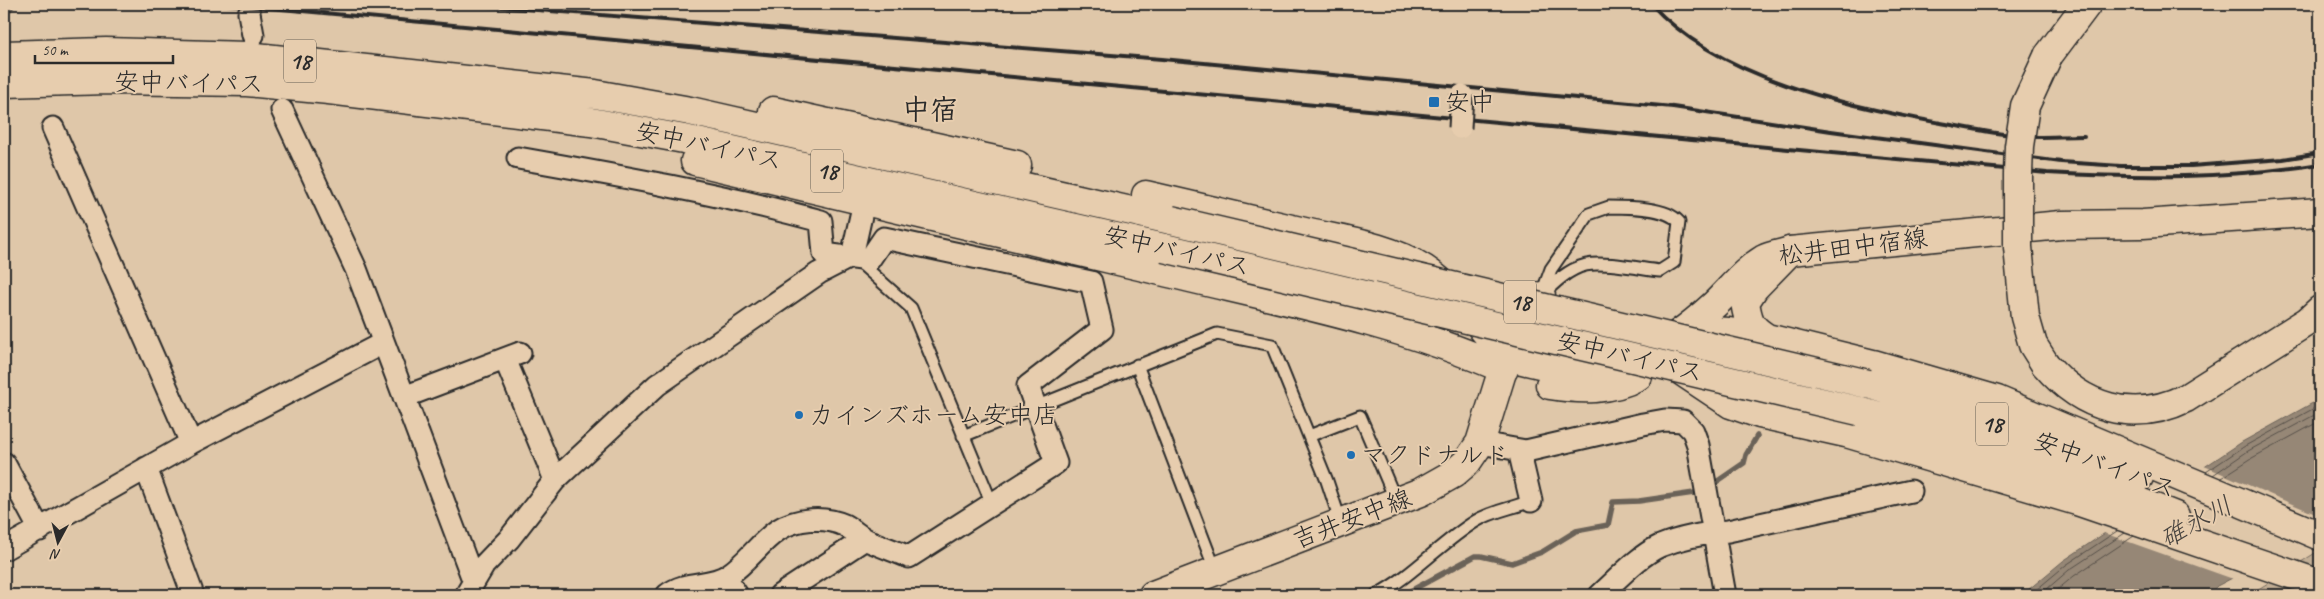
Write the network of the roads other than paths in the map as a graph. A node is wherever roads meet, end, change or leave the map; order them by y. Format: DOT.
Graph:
graph roads {
  1 [pos="2087,4"];
  2 [pos="249,13"];
  3 [pos="252,34"];
  4 [pos="4,55"];
  5 [pos="4,83"];
  6 [pos="595,94"];
  7 [pos="1462,95"];
  8 [pos="488,108"];
  9 [pos="282,110"];
  10 [pos="53,128"];
  11 [pos="1460,128"];
  12 [pos="518,158"];
  13 [pos="864,202"];
  14 [pos="2320,212"];
  15 [pos="1315,234"];
  16 [pos="1790,251"];
  17 [pos="852,256"];
  18 [pos="1541,296"];
  19 [pos="1302,305"];
  20 [pos="2320,310"];
  21 [pos="1684,330"];
  22 [pos="1767,338"];
  23 [pos="383,343"];
  24 [pos="1663,358"];
  25 [pos="1505,363"];
  26 [pos="1137,365"];
  27 [pos="404,397"];
  28 [pos="1035,405"];
  29 [pos="963,436"];
  30 [pos="1309,436"];
  31 [pos="191,443"];
  32 [pos="1480,443"];
  33 [pos="1519,450"];
  34 [pos="4,463"];
  35 [pos="146,468"];
  36 [pos="2104,477"];
  37 [pos="555,480"];
  38 [pos="1911,491"];
  39 [pos="1531,500"];
  40 [pos="1396,501"];
  41 [pos="992,504"];
  42 [pos="1341,523"];
  43 [pos="40,530"];
  44 [pos="1713,532"];
  45 [pos="2320,536"];
  46 [pos="865,539"];
  47 [pos="2320,546"];
  48 [pos="4,549"];
  49 [pos="2320,574"];
  50 [pos="725,577"];
  51 [pos="1205,582"];
  52 [pos="2320,584"];
  53 [pos="470,589"];
  54 [pos="193,595"];
  55 [pos="667,595"];
  56 [pos="737,595"];
  57 [pos="780,595"];
  58 [pos="1153,595"];
  59 [pos="1376,595"];
  60 [pos="1600,595"];
  61 [pos="1725,595"];
  1 -- 20 [label="main road, bridge"];
  2 -- 3 [label="street"];
  4 -- 6 [label="main road, 安中バイパス / 18"];
  5 -- 8 [label="main road, 安中バイパス / 18"];
  6 -- 15 [label="main road"];
  6 -- 36 [label="main road, 安中バイパス / 18, bridge"];
  7 -- 11 [label="street, bridge"];
  8 -- 13 [label="main road"];
  8 -- 36 [label="main road, 安中バイパス / 18, bridge"];
  9 -- 23 [label="street"];
  10 -- 31 [label="street"];
  12 -- 17 [label="street"];
  13 -- 17 [label="street"];
  13 -- 19 [label="main road"];
  14 -- 16 [label="main road, 松井田中宿線"];
  15 -- 19 [label="main road"];
  15 -- 25 [label="main road"];
  16 -- 21 [label="main road, 松井田中宿線"];
  16 -- 22 [label="main road"];
  17 -- 28 [label="street"];
  17 -- 29 [label="lane"];
  17 -- 37 [label="street"];
  18 -- 18 [label="lane"];
  18 -- 25 [label="main road, 吉井安中線"];
  19 -- 25 [label="main road"];
  21 -- 22 [label="main road"];
  21 -- 24 [label="main road, 松井田中宿線"];
  21 -- 25 [label="main road, 松井田中宿線"];
  22 -- 36 [label="main road"];
  23 -- 27 [label="street"];
  23 -- 31 [label="street"];
  24 -- 25 [label="main road, 松井田中宿線"];
  24 -- 36 [label="main road"];
  25 -- 32 [label="main road, 吉井安中線"];
  26 -- 28 [label="lane"];
  26 -- 30 [label="lane"];
  26 -- 51 [label="lane"];
  27 -- 37 [label="street"];
  27 -- 53 [label="street"];
  28 -- 29 [label="lane"];
  28 -- 41 [label="street"];
  29 -- 41 [label="lane"];
  30 -- 40 [label="lane"];
  30 -- 42 [label="lane"];
  31 -- 35 [label="street"];
  32 -- 33 [label="street"];
  32 -- 40 [label="main road, 吉井安中線"];
  33 -- 39 [label="street"];
  33 -- 44 [label="street"];
  34 -- 43 [label="street"];
  35 -- 43 [label="street"];
  35 -- 54 [label="street"];
  36 -- 45 [label="main road"];
  36 -- 47 [label="main road, 安中バイパス / 18"];
  36 -- 49 [label="main road, 安中バイパス / 18"];
  36 -- 52 [label="main road, 18"];
  37 -- 53 [label="street"];
  38 -- 44 [label="street"];
  39 -- 59 [label="lane"];
  40 -- 42 [label="main road, 吉井安中線"];
  41 -- 46 [label="street"];
  42 -- 51 [label="main road, 吉井安中線"];
  43 -- 48 [label="street"];
  44 -- 60 [label="street"];
  44 -- 61 [label="street"];
  46 -- 50 [label="street"];
  46 -- 57 [label="street"];
  50 -- 55 [label="street"];
  50 -- 56 [label="street"];
  51 -- 58 [label="main road, 吉井安中線"];
}
